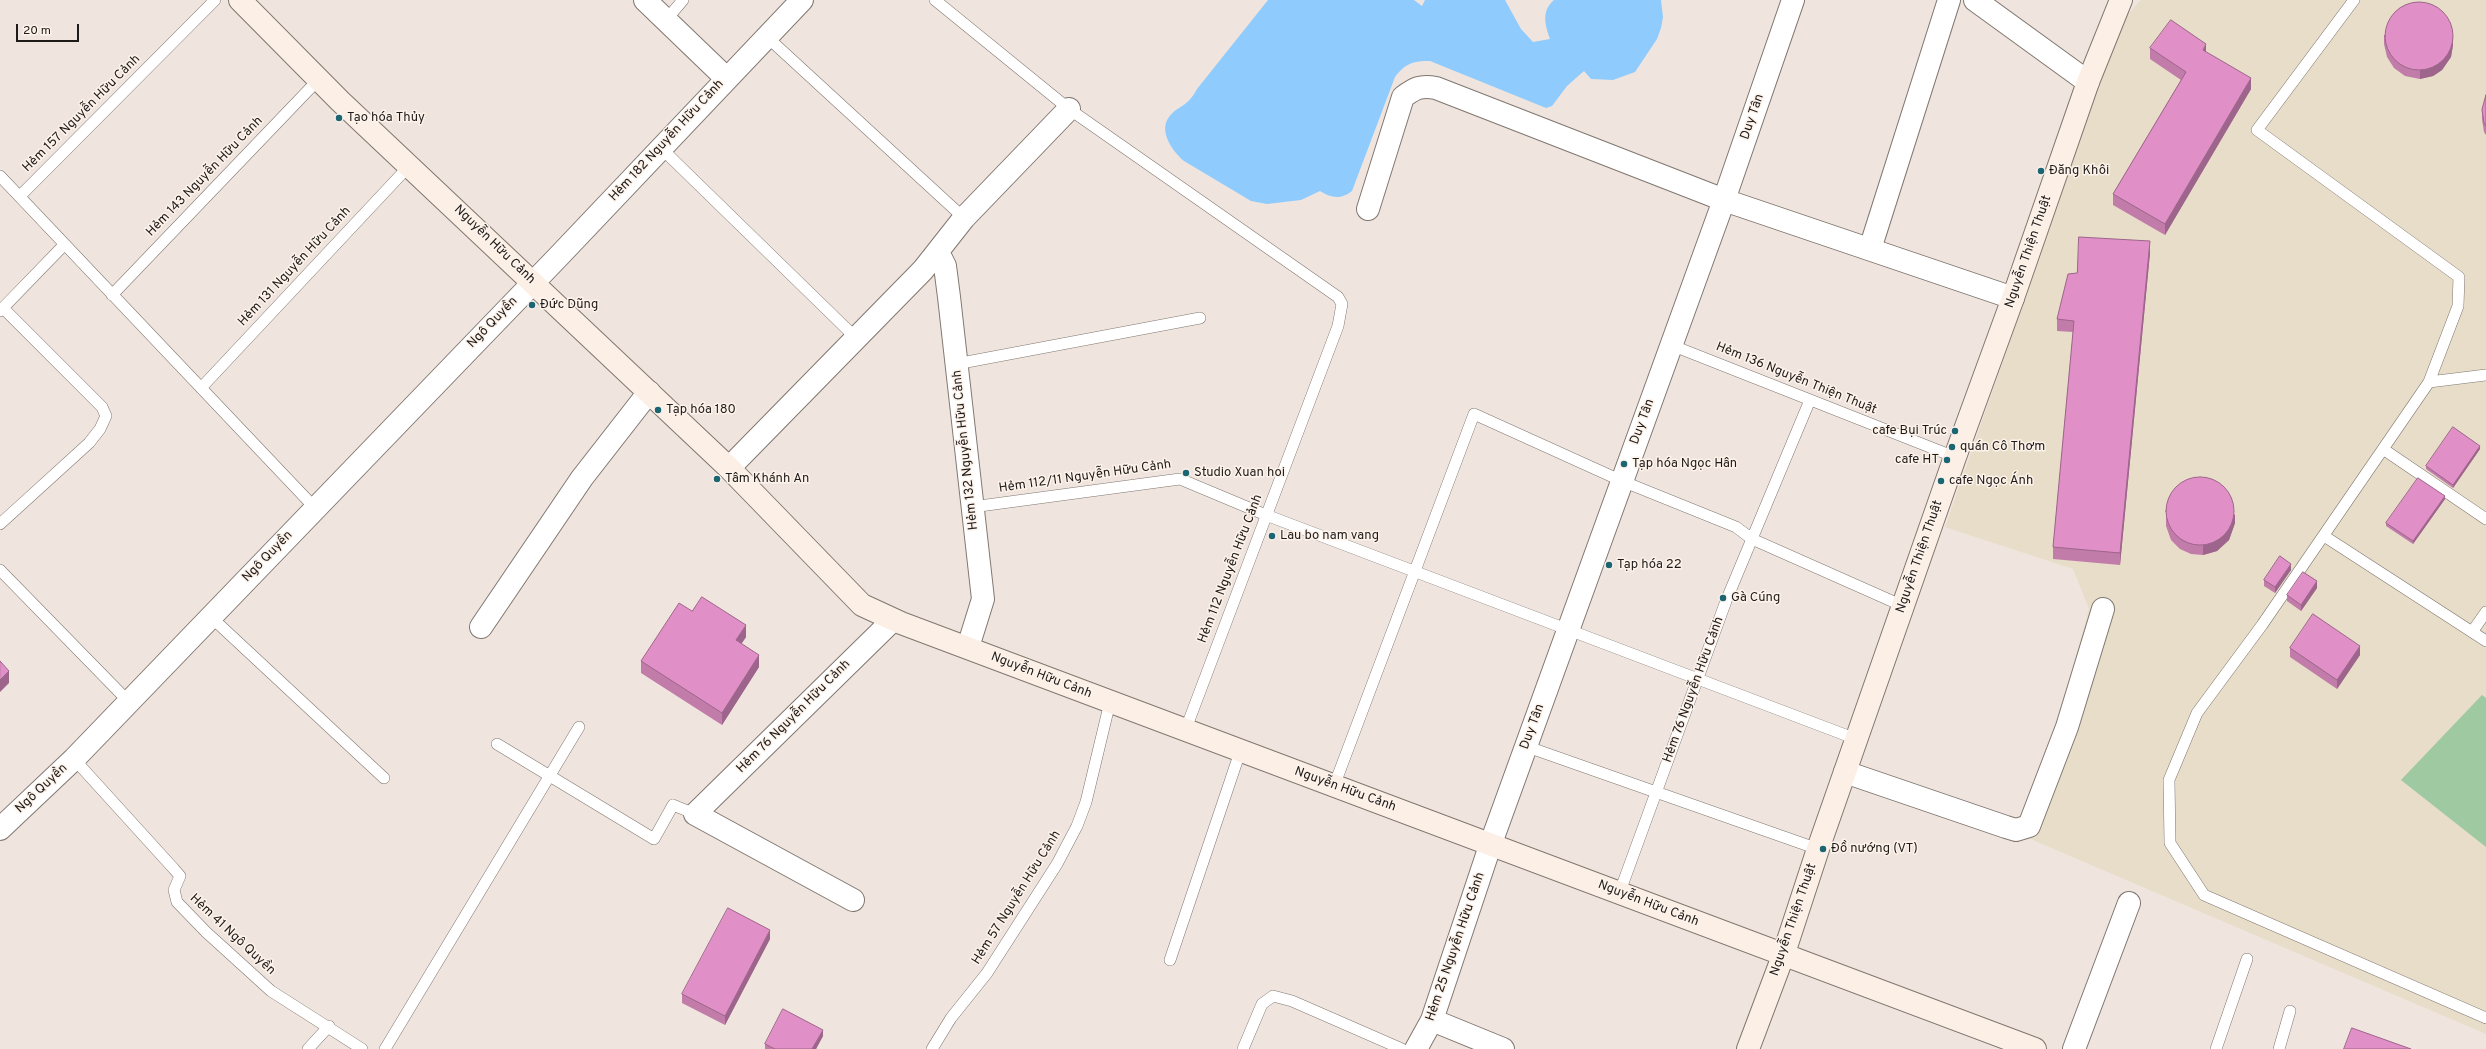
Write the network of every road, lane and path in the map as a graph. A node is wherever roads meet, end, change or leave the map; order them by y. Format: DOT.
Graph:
graph roads {
  1 [pos="215,0"];
  2 [pos="240,0"];
  3 [pos="645,0"];
  4 [pos="683,0"];
  5 [pos="802,0"];
  6 [pos="935,0"];
  7 [pos="1793,0"];
  8 [pos="1949,0"];
  9 [pos="1975,0"];
  10 [pos="2121,0"];
  11 [pos="2354,0"];
  12 [pos="666,20"];
  13 [pos="766,36"];
  14 [pos="726,78"];
  15 [pos="319,79"];
  16 [pos="2088,82"];
  17 [pos="1069,109"];
  18 [pos="661,148"];
  19 [pos="410,165"];
  20 [pos="0,176"];
  21 [pos="20,196"];
  22 [pos="1724,200"];
  23 [pos="1368,209"];
  24 [pos="964,218"];
  25 [pos="64,245"];
  26 [pos="1870,248"];
  27 [pos="938,252"];
  28 [pos="533,282"];
  29 [pos="112,295"];
  30 [pos="2013,298"];
  31 [pos="2,310"];
  32 [pos="1200,318"];
  33 [pos="856,338"];
  34 [pos="1671,345"];
  35 [pos="956,364"];
  36 [pos="2486,375"];
  37 [pos="2429,382"];
  38 [pos="201,388"];
  39 [pos="649,392"];
  40 [pos="1810,400"];
  41 [pos="2383,449"];
  42 [pos="1955,457"];
  43 [pos="729,468"];
  44 [pos="1622,481"];
  45 [pos="972,507"];
  46 [pos="315,508"];
  47 [pos="1266,515"];
  48 [pos="2486,519"];
  49 [pos="0,524"];
  50 [pos="2324,536"];
  51 [pos="1752,539"];
  52 [pos="0,570"];
  53 [pos="1415,572"];
  54 [pos="1903,606"];
  55 [pos="2103,609"];
  56 [pos="2486,612"];
  57 [pos="210,617"];
  58 [pos="892,620"];
  59 [pos="481,627"];
  60 [pos="1568,630"];
  61 [pos="2472,632"];
  62 [pos="2486,640"];
  63 [pos="968,647"];
  64 [pos="1698,678"];
  65 [pos="129,702"];
  66 [pos="1110,702"];
  67 [pos="579,727"];
  68 [pos="1185,731"];
  69 [pos="1856,739"];
  70 [pos="497,744"];
  71 [pos="1525,746"];
  72 [pos="1240,752"];
  73 [pos="74,759"];
  74 [pos="1845,772"];
  75 [pos="549,777"];
  76 [pos="384,778"];
  77 [pos="1334,786"];
  78 [pos="1657,792"];
  79 [pos="695,814"];
  80 [pos="0,829"];
  81 [pos="1491,843"];
  82 [pos="1818,850"];
  83 [pos="1619,894"];
  84 [pos="852,900"];
  85 [pos="2129,903"];
  86 [pos="1783,956"];
  87 [pos="2247,959"];
  88 [pos="1170,960"];
  89 [pos="2290,1011"];
  90 [pos="2486,1018"];
  91 [pos="1432,1020"];
  92 [pos="329,1026"];
  93 [pos="308,1049"];
  94 [pos="362,1049"];
  95 [pos="385,1049"];
  96 [pos="932,1049"];
  97 [pos="1243,1049"];
  98 [pos="1402,1049"];
  99 [pos="1416,1049"];
  100 [pos="1503,1049"];
  101 [pos="1748,1049"];
  102 [pos="2034,1049"];
  103 [pos="2074,1049"];
  104 [pos="2216,1049"];
  105 [pos="2280,1049"];
  1 -- 21 [label="lane, Hẻm 157 Nguyễn Hữu Cảnh"];
  2 -- 15 [label="street, Nguyễn Hữu Cảnh"];
  3 -- 12 [label="street"];
  4 -- 12 [label="lane"];
  5 -- 13 [label="street, Hẻm 182 Nguyễn Hữu Cảnh"];
  6 -- 17 [label="lane"];
  7 -- 22 [label="street, Duy Tân"];
  8 -- 26 [label="street"];
  9 -- 16 [label="street"];
  10 -- 16 [label="street, Nguyễn Thiện Thuật"];
  11 -- 37 [label="lane"];
  12 -- 14 [label="street"];
  13 -- 14 [label="street, Hẻm 182 Nguyễn Hữu Cảnh"];
  13 -- 24 [label="lane"];
  14 -- 18 [label="street, Hẻm 182 Nguyễn Hữu Cảnh"];
  15 -- 19 [label="street, Nguyễn Hữu Cảnh"];
  15 -- 29 [label="lane, Hẻm 143 Nguyễn Hữu Cảnh"];
  16 -- 30 [label="street, Nguyễn Thiện Thuật"];
  17 -- 24 [label="street"];
  17 -- 47 [label="lane, Hẻm 112 Nguyễn Hữu Cảnh"];
  18 -- 28 [label="street, Hẻm 182 Nguyễn Hữu Cảnh"];
  18 -- 33 [label="lane"];
  19 -- 28 [label="street, Nguyễn Hữu Cảnh"];
  19 -- 38 [label="lane, Hẻm 131 Nguyễn Hữu Cảnh"];
  20 -- 21 [label="lane"];
  21 -- 25 [label="lane"];
  22 -- 23 [label="street"];
  22 -- 26 [label="street"];
  22 -- 34 [label="street, Duy Tân"];
  24 -- 27 [label="street"];
  25 -- 29 [label="lane"];
  25 -- 31 [label="lane"];
  26 -- 30 [label="street"];
  27 -- 33 [label="street"];
  27 -- 35 [label="street, Hẻm 132 Nguyễn Hữu Cảnh"];
  28 -- 39 [label="street, Nguyễn Hữu Cảnh"];
  28 -- 46 [label="street, Ngô Quyền"];
  29 -- 38 [label="lane"];
  30 -- 42 [label="street, Nguyễn Thiện Thuật"];
  31 -- 49 [label="lane"];
  32 -- 35 [label="lane"];
  33 -- 43 [label="street"];
  34 -- 40 [label="lane, Hẻm 136 Nguyễn Thiện Thuật"];
  34 -- 44 [label="street, Duy Tân"];
  35 -- 45 [label="street, Hẻm 132 Nguyễn Hữu Cảnh"];
  36 -- 37 [label="lane"];
  37 -- 41 [label="lane"];
  38 -- 46 [label="lane"];
  39 -- 43 [label="street, Nguyễn Hữu Cảnh"];
  39 -- 59 [label="street"];
  40 -- 42 [label="lane, Hẻm 136 Nguyễn Thiện Thuật"];
  40 -- 51 [label="lane, Hẻm 76 Nguyễn Hữu Cảnh"];
  41 -- 48 [label="lane"];
  41 -- 50 [label="lane"];
  42 -- 54 [label="street, Nguyễn Thiện Thuật"];
  43 -- 58 [label="street, Nguyễn Hữu Cảnh"];
  44 -- 51 [label="lane"];
  44 -- 53 [label="lane"];
  44 -- 60 [label="street, Duy Tân"];
  45 -- 47 [label="lane, Hẻm 112/11 Nguyễn Hữu Cảnh"];
  45 -- 63 [label="street, Hẻm 132 Nguyễn Hữu Cảnh"];
  46 -- 57 [label="street, Ngô Quyền"];
  47 -- 53 [label="lane, Hẻm 112/11 Nguyễn Hữu Cảnh"];
  47 -- 68 [label="lane, Hẻm 112 Nguyễn Hữu Cảnh"];
  50 -- 61 [label="lane"];
  50 -- 90 [label="lane"];
  51 -- 54 [label="lane"];
  51 -- 64 [label="lane, Hẻm 76 Nguyễn Hữu Cảnh"];
  52 -- 65 [label="lane"];
  53 -- 60 [label="lane, Hẻm 112/11 Nguyễn Hữu Cảnh"];
  53 -- 77 [label="lane"];
  54 -- 69 [label="street, Nguyễn Thiện Thuật"];
  55 -- 74 [label="street"];
  56 -- 61 [label="lane"];
  57 -- 65 [label="street, Ngô Quyền"];
  57 -- 76 [label="lane"];
  58 -- 63 [label="street, Nguyễn Hữu Cảnh"];
  58 -- 79 [label="street, Hẻm 76 Nguyễn Hữu Cảnh"];
  60 -- 64 [label="lane, Hẻm 112/11 Nguyễn Hữu Cảnh"];
  60 -- 71 [label="street, Duy Tân"];
  61 -- 62 [label="lane"];
  63 -- 66 [label="street, Nguyễn Hữu Cảnh"];
  64 -- 69 [label="lane, Hẻm 112/11 Nguyễn Hữu Cảnh"];
  64 -- 78 [label="lane, Hẻm 76 Nguyễn Hữu Cảnh"];
  65 -- 73 [label="street, Ngô Quyền"];
  66 -- 68 [label="street, Nguyễn Hữu Cảnh"];
  66 -- 96 [label="lane, Hẻm 57 Nguyễn Hữu Cảnh"];
  67 -- 75 [label="lane"];
  68 -- 72 [label="street, Nguyễn Hữu Cảnh"];
  69 -- 74 [label="street, Nguyễn Thiện Thuật"];
  70 -- 75 [label="lane"];
  71 -- 78 [label="lane"];
  71 -- 81 [label="street, Duy Tân"];
  72 -- 77 [label="street, Nguyễn Hữu Cảnh"];
  72 -- 88 [label="lane"];
  73 -- 80 [label="street, Ngô Quyền"];
  73 -- 92 [label="lane, Hẻm 41 Ngô Quyền"];
  74 -- 82 [label="street, Nguyễn Thiện Thuật"];
  75 -- 79 [label="lane"];
  75 -- 95 [label="lane"];
  77 -- 81 [label="street, Nguyễn Hữu Cảnh"];
  78 -- 82 [label="lane"];
  78 -- 83 [label="lane, Hẻm 76 Nguyễn Hữu Cảnh"];
  79 -- 84 [label="street"];
  81 -- 83 [label="street, Nguyễn Hữu Cảnh"];
  81 -- 91 [label="street, Hẻm 25 Nguyễn Hữu Cảnh"];
  82 -- 86 [label="street, Nguyễn Thiện Thuật"];
  83 -- 86 [label="street, Nguyễn Hữu Cảnh"];
  85 -- 103 [label="street"];
  86 -- 101 [label="street, Nguyễn Thiện Thuật"];
  86 -- 102 [label="street, Nguyễn Hữu Cảnh"];
  87 -- 104 [label="lane"];
  89 -- 105 [label="lane"];
  91 -- 99 [label="street, Hẻm 25 Nguyễn Hữu Cảnh"];
  91 -- 100 [label="street"];
  92 -- 93 [label="lane"];
  92 -- 94 [label="lane, Hẻm 41 Ngô Quyền"];
  97 -- 98 [label="lane"];
}
